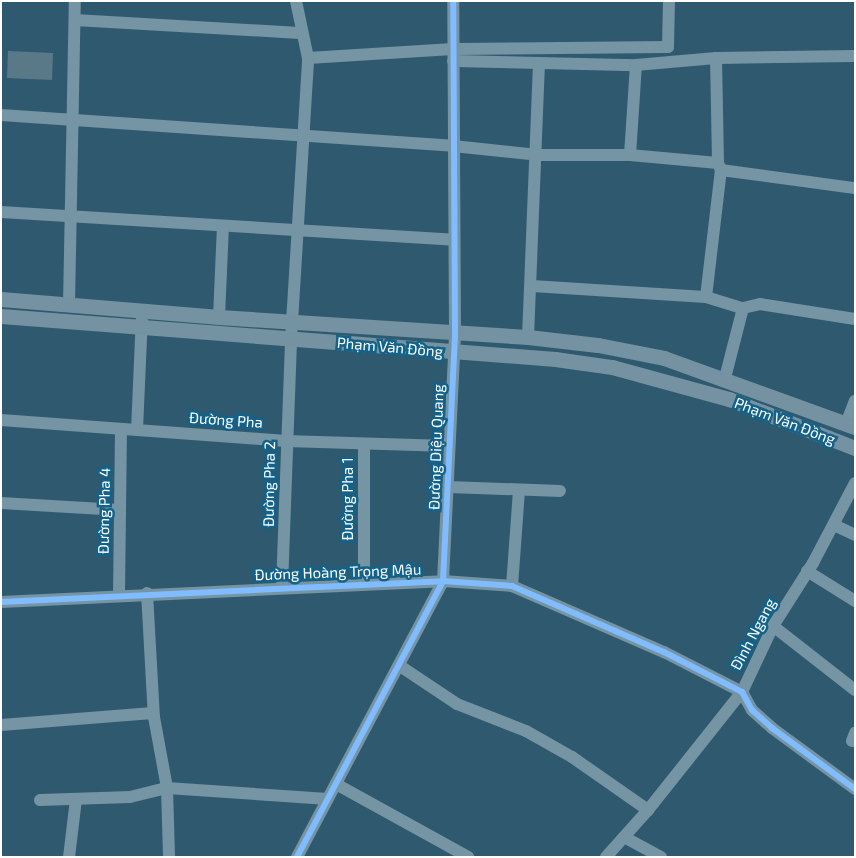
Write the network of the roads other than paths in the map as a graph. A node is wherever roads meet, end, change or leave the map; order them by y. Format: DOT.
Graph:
graph roads {
  1 [pos="75,1"];
  2 [pos="296,1"];
  3 [pos="453,1"];
  4 [pos="668,1"];
  5 [pos="75,20"];
  6 [pos="300,33"];
  7 [pos="453,55"];
  8 [pos="855,56"];
  9 [pos="308,58"];
  10 [pos="716,58"];
  11 [pos="540,63"];
  12 [pos="636,65"];
  13 [pos="1,115"];
  14 [pos="73,120"];
  15 [pos="304,137"];
  16 [pos="453,146"];
  17 [pos="630,155"];
  18 [pos="538,156"];
  19 [pos="720,166"];
  20 [pos="855,188"];
  21 [pos="1,212"];
  22 [pos="71,214"];
  23 [pos="223,226"];
  24 [pos="300,231"];
  25 [pos="454,240"];
  26 [pos="532,286"];
  27 [pos="706,297"];
  28 [pos="1,298"];
  29 [pos="69,304"];
  30 [pos="743,308"];
  31 [pos="142,310"];
  32 [pos="1,316"];
  33 [pos="220,317"];
  34 [pos="855,319"];
  35 [pos="292,321"];
  36 [pos="141,328"];
  37 [pos="455,333"];
  38 [pos="528,336"];
  39 [pos="291,339"];
  40 [pos="453,352"];
  41 [pos="724,378"];
  42 [pos="855,401"];
  43 [pos="1,420"];
  44 [pos="850,425"];
  45 [pos="121,429"];
  46 [pos="137,430"];
  47 [pos="286,441"];
  48 [pos="364,445"];
  49 [pos="448,446"];
  50 [pos="855,448"];
  51 [pos="855,483"];
  52 [pos="448,487"];
  53 [pos="519,491"];
  54 [pos="560,491"];
  55 [pos="1,503"];
  56 [pos="120,510"];
  57 [pos="834,525"];
  58 [pos="855,536"];
  59 [pos="807,571"];
  60 [pos="443,581"];
  61 [pos="364,583"];
  62 [pos="512,586"];
  63 [pos="282,587"];
  64 [pos="146,593"];
  65 [pos="119,594"];
  66 [pos="855,601"];
  67 [pos="1,602"];
  68 [pos="773,626"];
  69 [pos="400,666"];
  70 [pos="855,690"];
  71 [pos="742,692"];
  72 [pos="154,713"];
  73 [pos="1,725"];
  74 [pos="336,784"];
  75 [pos="167,788"];
  76 [pos="855,789"];
  77 [pos="76,799"];
  78 [pos="328,799"];
  79 [pos="40,800"];
  80 [pos="648,810"];
  81 [pos="624,837"];
  82 [pos="70,857"];
  83 [pos="169,857"];
  84 [pos="297,857"];
  85 [pos="468,857"];
  86 [pos="606,857"];
  87 [pos="661,857"];
  1 -- 5 [label="street"];
  2 -- 6 [label="street"];
  3 -- 7 [label="street, Đường Diệu Quang"];
  4 -- 7 [label="street"];
  5 -- 6 [label="street"];
  5 -- 14 [label="street"];
  6 -- 9 [label="street"];
  7 -- 9 [label="street"];
  7 -- 11 [label="street"];
  7 -- 16 [label="street, Đường Diệu Quang"];
  8 -- 10 [label="street"];
  9 -- 15 [label="street, Đường Pha 2"];
  10 -- 12 [label="street"];
  10 -- 19 [label="street"];
  11 -- 12 [label="street"];
  11 -- 18 [label="street"];
  12 -- 17 [label="street"];
  13 -- 14 [label="street"];
  14 -- 15 [label="street"];
  14 -- 22 [label="street"];
  15 -- 16 [label="street"];
  15 -- 24 [label="street, Đường Pha 2"];
  16 -- 18 [label="street"];
  16 -- 25 [label="street, Đường Diệu Quang"];
  17 -- 18 [label="street"];
  17 -- 19 [label="street"];
  18 -- 26 [label="street"];
  19 -- 20 [label="street"];
  19 -- 27 [label="street"];
  21 -- 22 [label="street"];
  22 -- 23 [label="street"];
  22 -- 29 [label="street"];
  23 -- 24 [label="street"];
  23 -- 33 [label="street"];
  24 -- 25 [label="street"];
  24 -- 35 [label="street, Đường Pha 2"];
  25 -- 37 [label="street, Đường Diệu Quang"];
  26 -- 27 [label="street"];
  26 -- 38 [label="street"];
  27 -- 30 [label="street"];
  28 -- 29 [label="main road, Phạm Văn Đồng"];
  29 -- 31 [label="main road, Phạm Văn Đồng"];
  30 -- 34 [label="street"];
  30 -- 41 [label="street"];
  31 -- 33 [label="main road, Phạm Văn Đồng"];
  31 -- 36 [label="street"];
  32 -- 36 [label="main road, Phạm Văn Đồng"];
  33 -- 35 [label="main road, Phạm Văn Đồng"];
  35 -- 37 [label="main road, Phạm Văn Đồng"];
  35 -- 39 [label="street, Đường Pha 2"];
  36 -- 39 [label="main road, Phạm Văn Đồng"];
  36 -- 46 [label="street"];
  37 -- 38 [label="main road, Phạm Văn Đồng"];
  37 -- 40 [label="street, Đường Diệu Quang"];
  38 -- 41 [label="main road, Phạm Văn Đồng"];
  39 -- 40 [label="main road, Phạm Văn Đồng"];
  39 -- 47 [label="street, Đường Pha 2"];
  40 -- 49 [label="street, Đường Diệu Quang"];
  40 -- 50 [label="main road, Phạm Văn Đồng"];
  41 -- 44 [label="main road, Phạm Văn Đồng"];
  42 -- 44 [label="street"];
  43 -- 45 [label="street, Đường Pha"];
  45 -- 46 [label="street, Đường Pha"];
  45 -- 56 [label="street, Đường Pha 4"];
  46 -- 47 [label="street, Đường Pha"];
  47 -- 48 [label="street, Đường Pha"];
  47 -- 63 [label="street, Đường Pha 2"];
  48 -- 49 [label="street, Đường Pha"];
  48 -- 61 [label="street, Đường Pha 1"];
  49 -- 52 [label="street, Đường Diệu Quang"];
  51 -- 57 [label="street, Đình Ngang"];
  52 -- 53 [label="street"];
  52 -- 60 [label="street, Đường Diệu Quang"];
  53 -- 54 [label="street"];
  53 -- 62 [label="street"];
  55 -- 56 [label="street"];
  56 -- 65 [label="street, Đường Pha 4"];
  57 -- 58 [label="street"];
  57 -- 59 [label="street, Đình Ngang"];
  59 -- 66 [label="street"];
  59 -- 68 [label="street, Đình Ngang"];
  60 -- 61 [label="street, Đường Hoàng Trọng Mậu"];
  60 -- 62 [label="street, Đường Hoàng Trọng Mậu"];
  60 -- 69 [label="street, Đường Diệu Quang"];
  61 -- 63 [label="street, Đường Hoàng Trọng Mậu"];
  62 -- 71 [label="street, Đường Hoàng Trọng Mậu"];
  63 -- 64 [label="street, Đường Hoàng Trọng Mậu"];
  64 -- 65 [label="street, Đường Hoàng Trọng Mậu"];
  64 -- 72 [label="street"];
  65 -- 67 [label="street, Đường Hoàng Trọng Mậu"];
  68 -- 70 [label="street"];
  68 -- 71 [label="street, Đình Ngang"];
  69 -- 74 [label="street, Đường Diệu Quang"];
  69 -- 80 [label="street"];
  71 -- 76 [label="street"];
  71 -- 80 [label="street, Đình Ngang"];
  72 -- 73 [label="street"];
  72 -- 75 [label="street"];
  74 -- 78 [label="street, Đường Diệu Quang"];
  74 -- 85 [label="street"];
  75 -- 77 [label="street"];
  75 -- 78 [label="street"];
  75 -- 83 [label="street"];
  77 -- 79 [label="street"];
  77 -- 82 [label="street"];
  78 -- 84 [label="street, Đường Diệu Quang"];
  80 -- 81 [label="street, Đình Ngang"];
  81 -- 86 [label="street, Đình Ngang"];
  81 -- 87 [label="street"];
}
